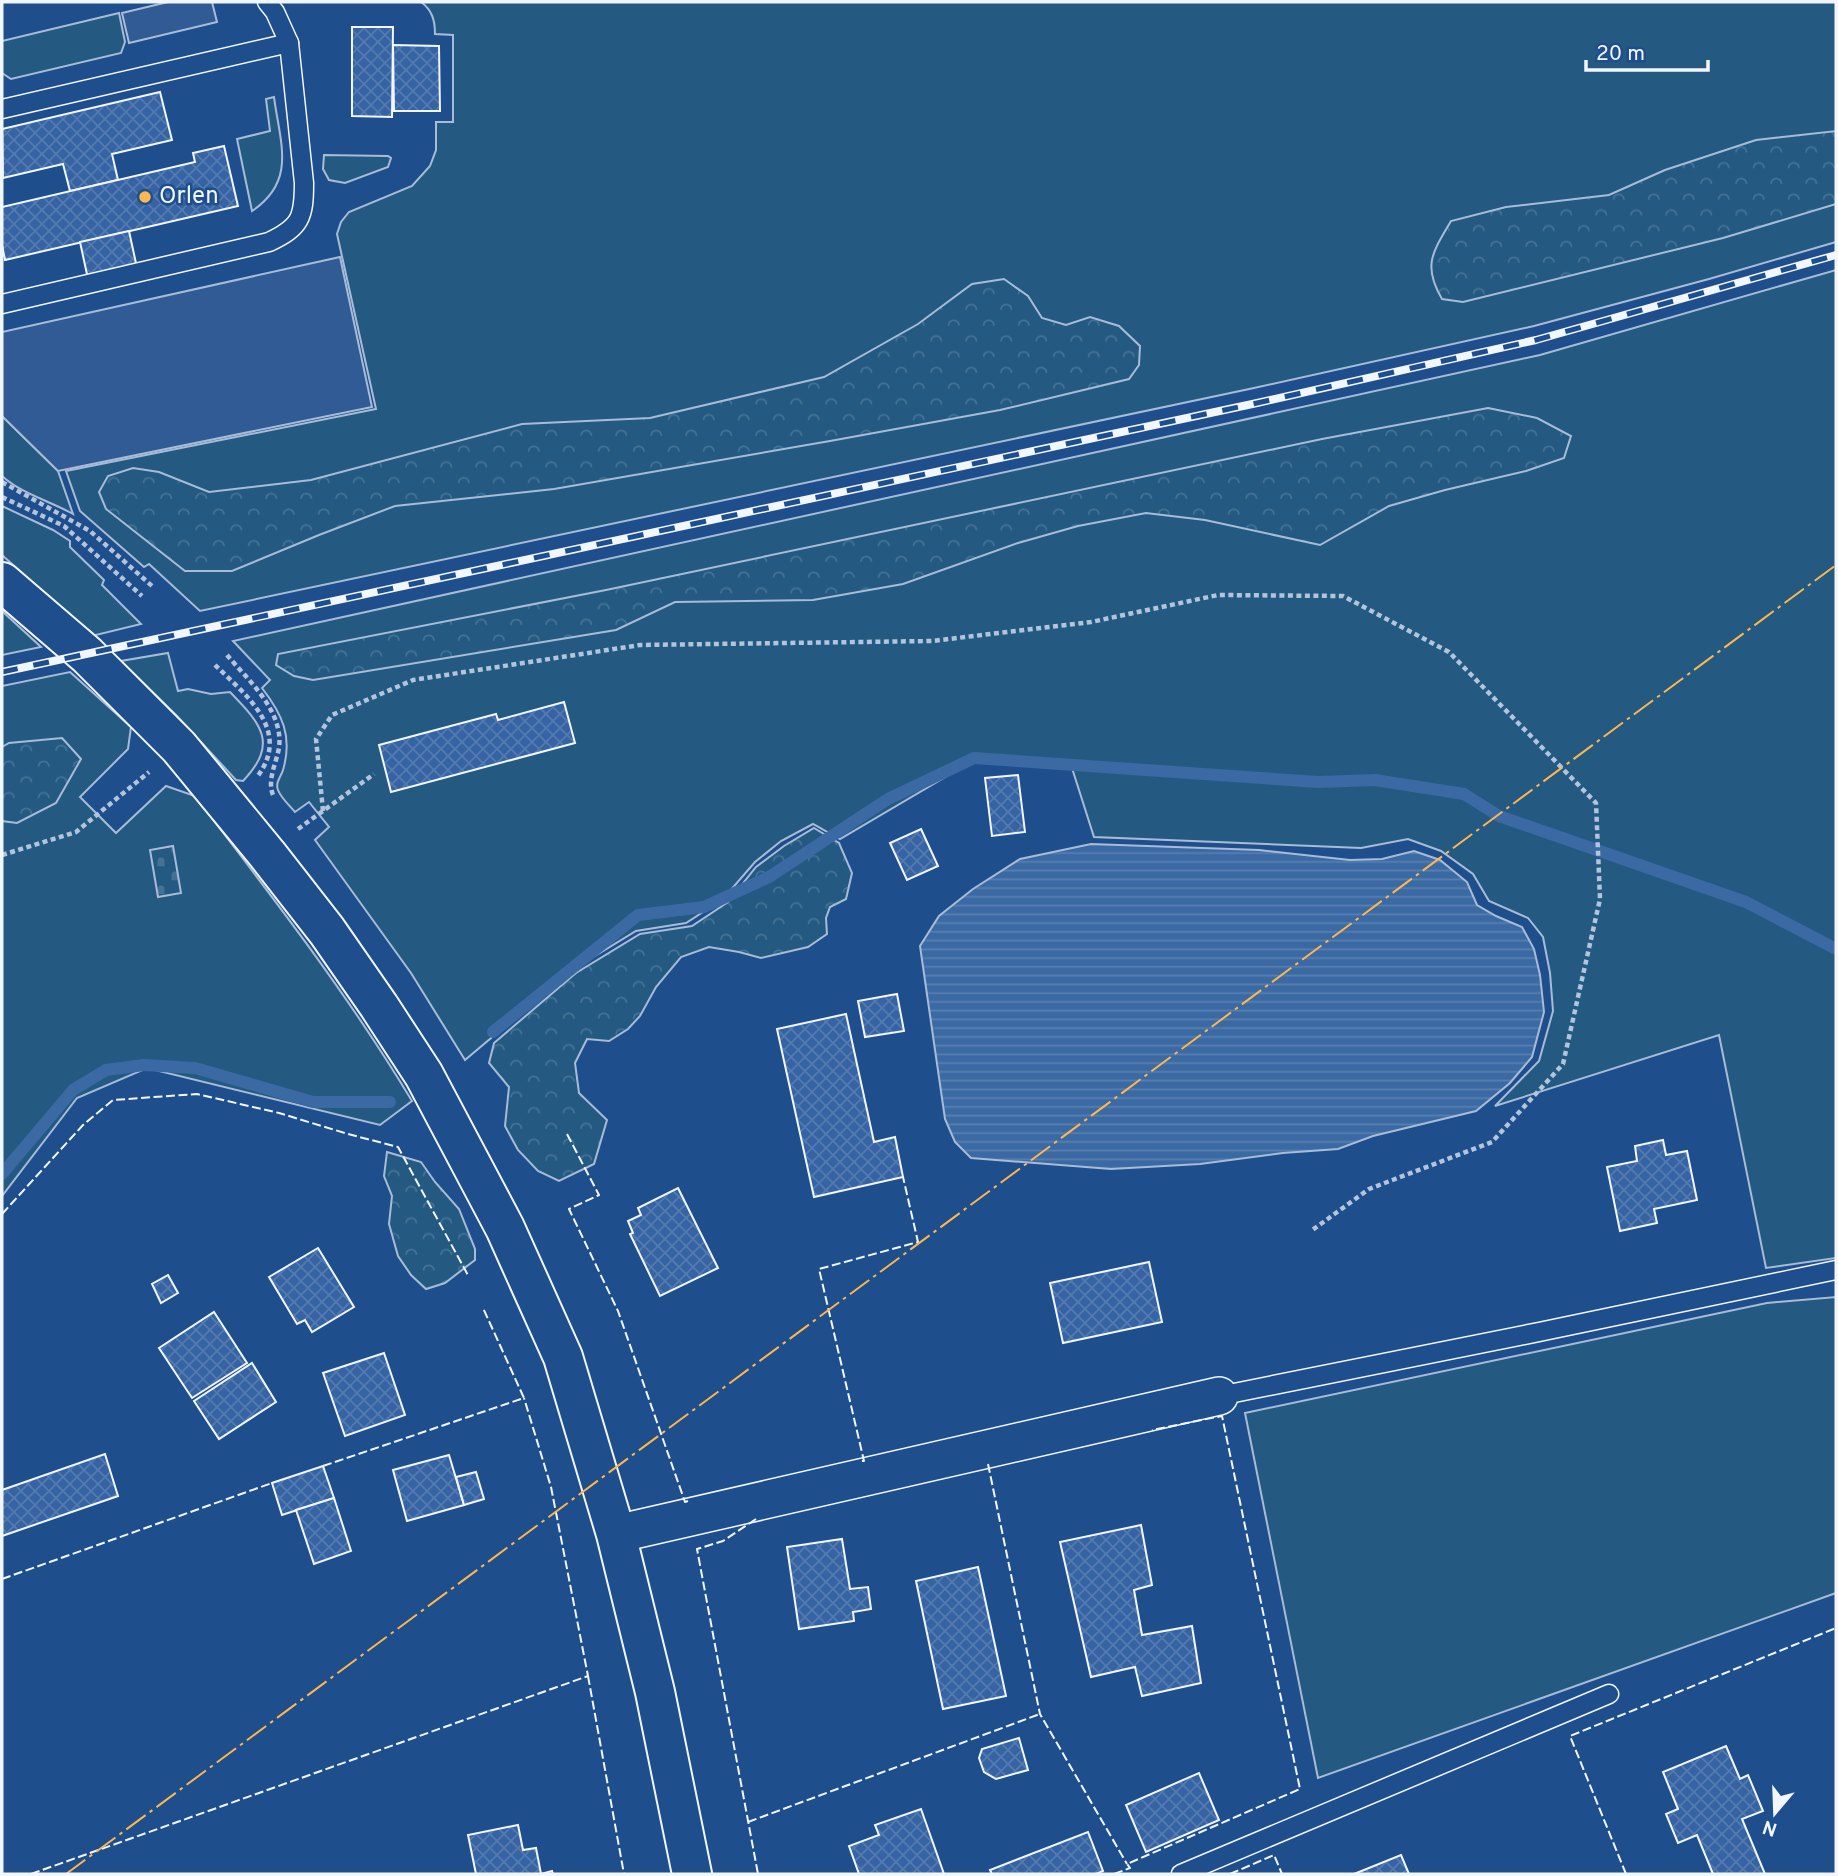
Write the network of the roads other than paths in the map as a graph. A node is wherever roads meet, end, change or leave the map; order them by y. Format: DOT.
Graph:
graph roads {
  1 [pos="267,2"];
  2 [pos="289,43"];
  3 [pos="2,108"];
  4 [pos="2,304"];
  5 [pos="2,582"];
  6 [pos="1836,1270"];
  7 [pos="1219,1396"];
  8 [pos="616,1534"];
  9 [pos="1609,1694"];
  10 [pos="692,1874"];
  11 [pos="1181,1874"];
  1 -- 2 [label="lane"];
  2 -- 3 [label="lane"];
  2 -- 4 [label="lane"];
  5 -- 8 [label="main road"];
  6 -- 7 [label="lane"];
  7 -- 8 [label="street"];
  8 -- 10 [label="main road"];
  9 -- 11 [label="lane"];
}
